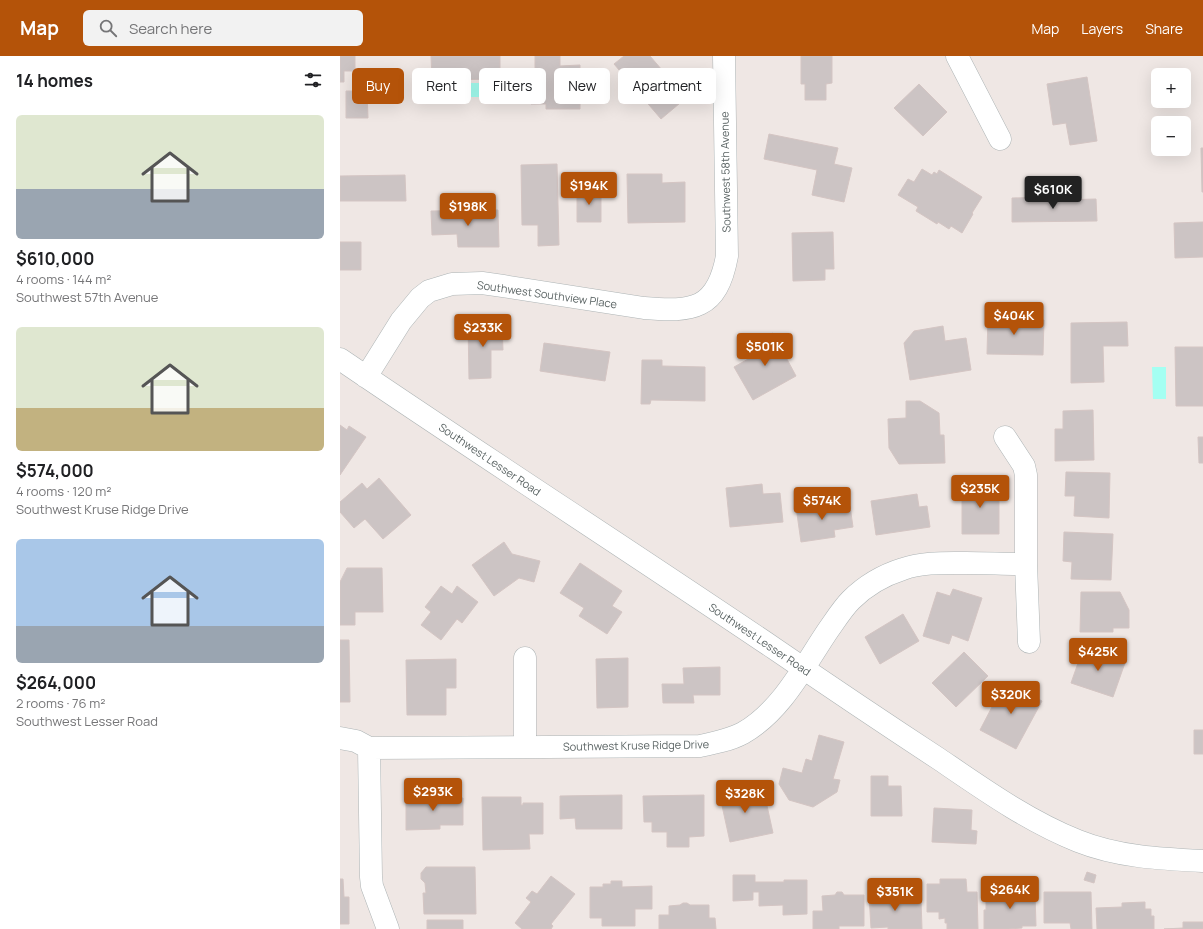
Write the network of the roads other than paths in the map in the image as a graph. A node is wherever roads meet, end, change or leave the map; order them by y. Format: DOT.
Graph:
graph roads {
  1 [pos="724,56"];
  2 [pos="957,56"];
  3 [pos="1000,139"];
  4 [pos="718,287"];
  5 [pos="340,359"];
  6 [pos="366,377"];
  7 [pos="1005,437"];
  8 [pos="1026,564"];
  9 [pos="1029,642"];
  10 [pos="525,658"];
  11 [pos="804,668"];
  12 [pos="340,738"];
  13 [pos="525,747"];
  14 [pos="369,748"];
  15 [pos="1202,860"];
  16 [pos="388,929"];
  1 -- 4 [label="street, Southwest 58th Avenue"];
  2 -- 3 [label="street"];
  4 -- 6 [label="street, Southwest Southview Place"];
  5 -- 6 [label="street, Southwest Lesser Road"];
  6 -- 11 [label="street, Southwest Lesser Road"];
  7 -- 8 [label="street"];
  8 -- 9 [label="street"];
  8 -- 11 [label="street, Southwest Kruse Ridge Drive"];
  10 -- 13 [label="street"];
  11 -- 13 [label="street, Southwest Kruse Ridge Drive"];
  11 -- 15 [label="street, Southwest Lesser Road"];
  12 -- 14 [label="street, Southwest Kruse Ridge Drive"];
  13 -- 14 [label="street, Southwest Kruse Ridge Drive"];
  14 -- 16 [label="street"];
}
